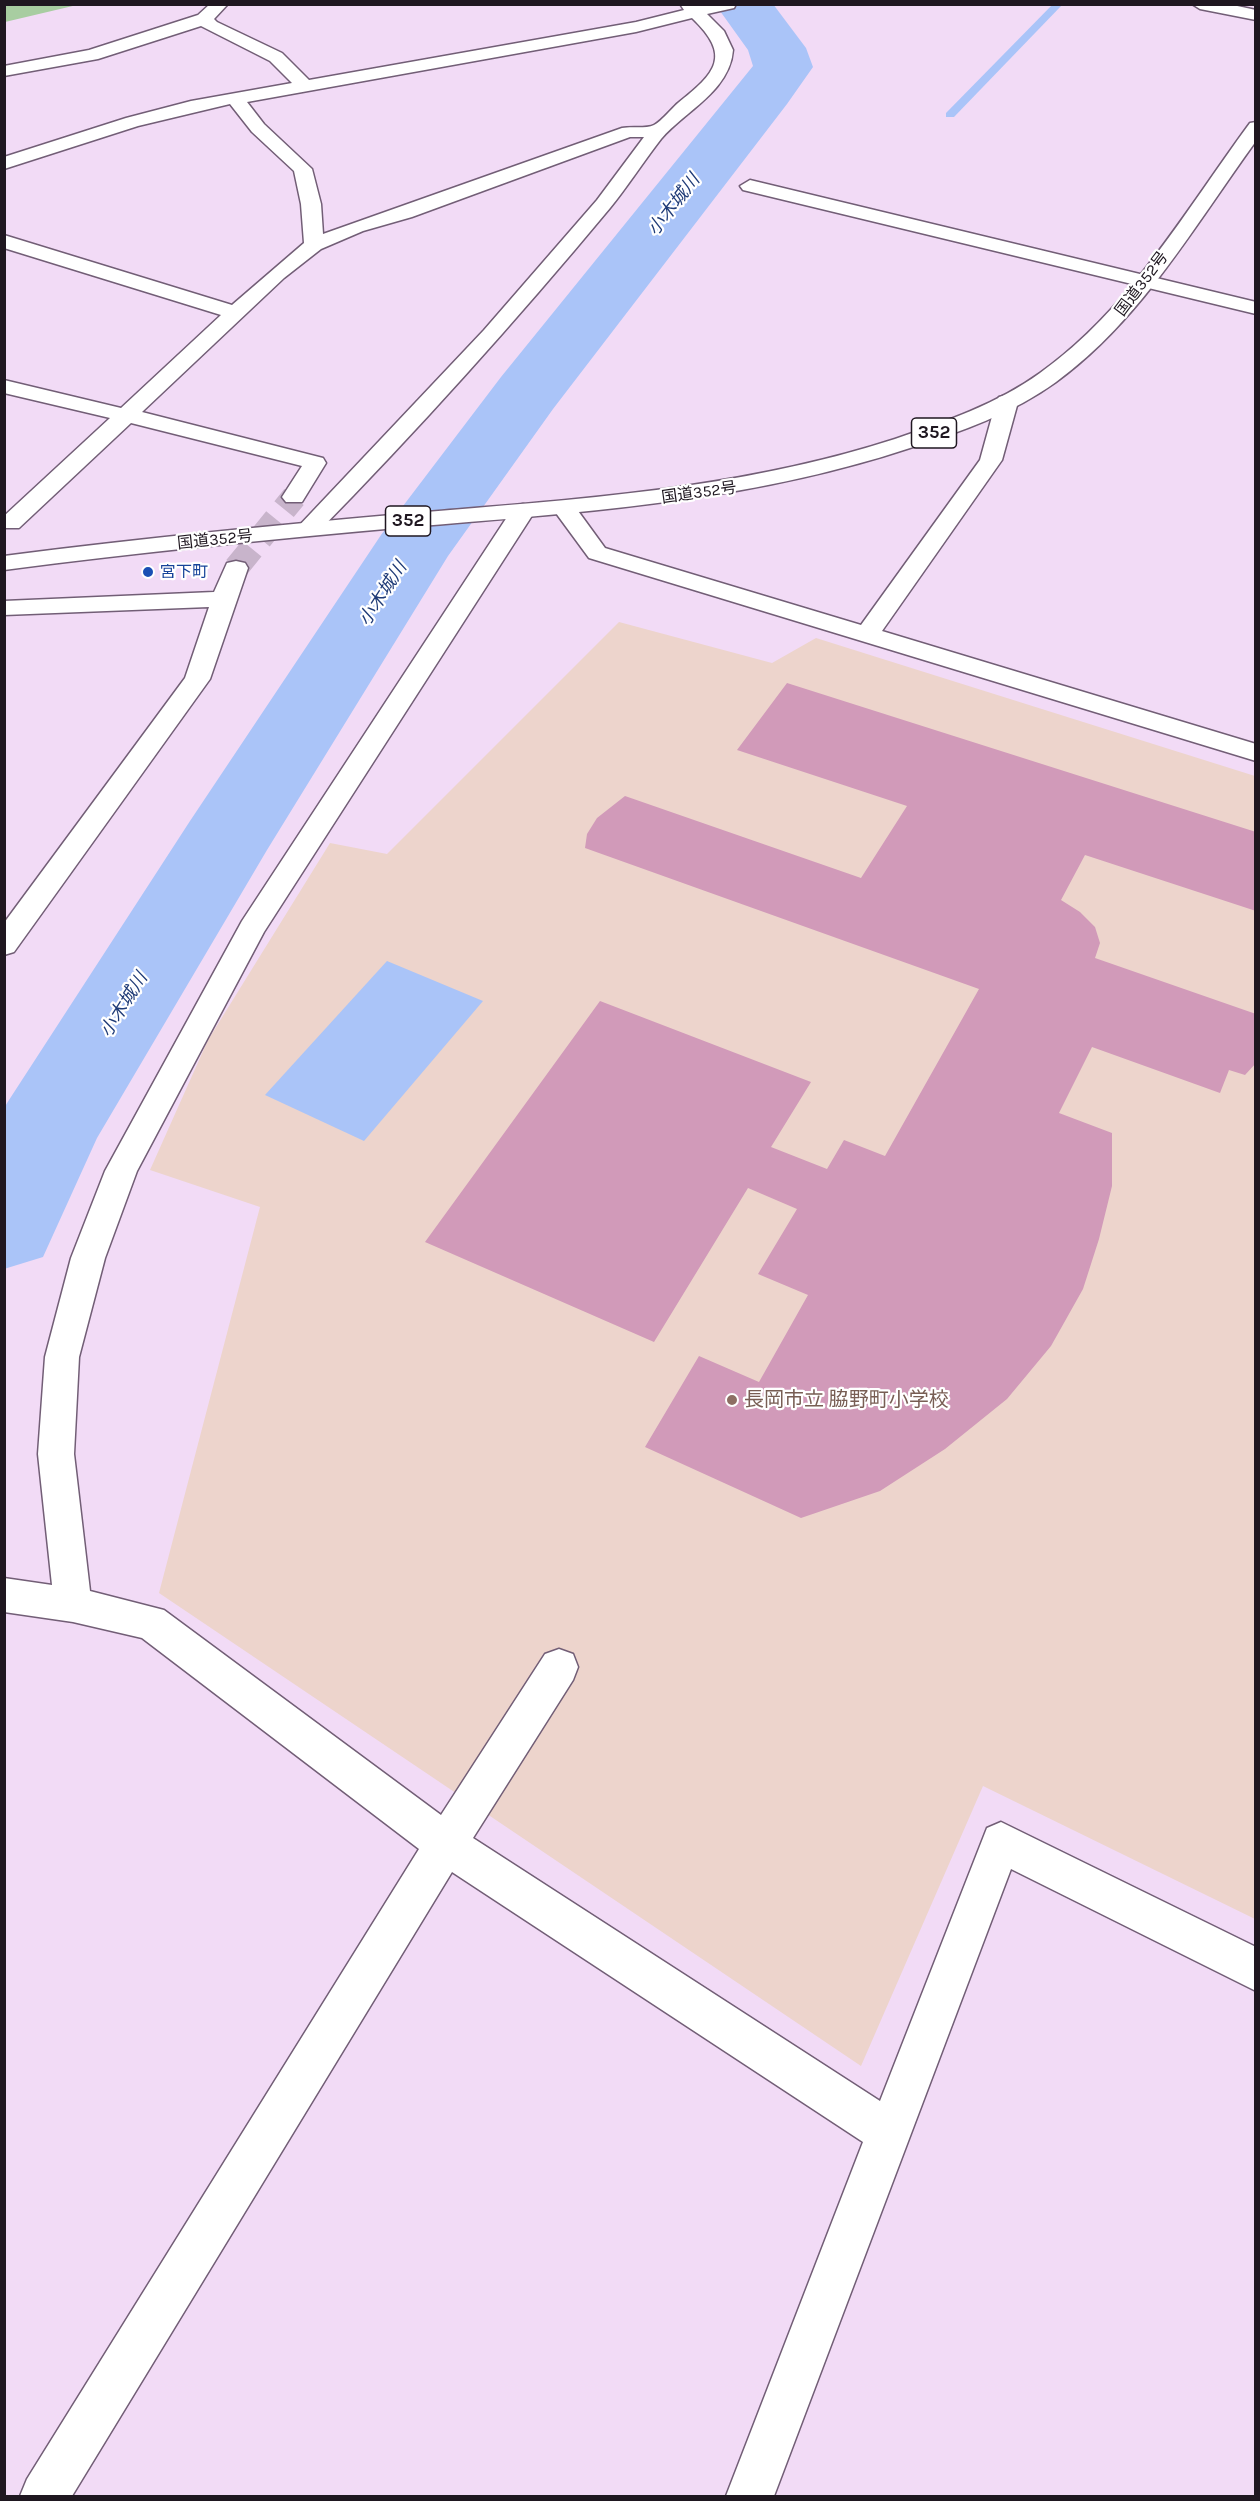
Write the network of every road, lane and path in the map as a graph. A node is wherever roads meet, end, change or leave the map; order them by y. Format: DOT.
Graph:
graph roads {
  1 [pos="220,4"];
  2 [pos="728,4"];
  3 [pos="1200,4"];
  4 [pos="697,10"];
  5 [pos="1256,15"];
  6 [pos="204,19"];
  7 [pos="4,71"];
  8 [pos="305,86"];
  9 [pos="234,98"];
  10 [pos="1256,127"];
  11 [pos="658,131"];
  12 [pos="4,163"];
  13 [pos="750,186"];
  14 [pos="4,241"];
  15 [pos="314,246"];
  16 [pos="25,247"];
  17 [pos="4,264"];
  18 [pos="1144,282"];
  19 [pos="1256,308"];
  20 [pos="236,313"];
  21 [pos="4,386"];
  22 [pos="1007,402"];
  23 [pos="126,416"];
  24 [pos="294,497"];
  25 [pos="565,509"];
  26 [pos="523,511"];
  27 [pos="11,523"];
  28 [pos="317,529"];
  29 [pos="4,563"];
  30 [pos="236,568"];
  31 [pos="222,599"];
  32 [pos="4,608"];
  33 [pos="867,636"];
  34 [pos="1256,753"];
  35 [pos="4,945"];
  36 [pos="4,1595"];
  37 [pos="61,1603"];
  38 [pos="559,1667"];
  39 [pos="446,1844"];
  40 [pos="1256,1970"];
  41 [pos="889,2133"];
  42 [pos="44,2496"];
  43 [pos="750,2496"];
  1 -- 6 [label="main road"];
  2 -- 4 [label="main road"];
  3 -- 5 [label="main road"];
  4 -- 8 [label="main road"];
  4 -- 11 [label="main road"];
  6 -- 7 [label="main road"];
  6 -- 8 [label="main road"];
  8 -- 9 [label="main road"];
  9 -- 12 [label="main road"];
  9 -- 15 [label="main road"];
  10 -- 18 [label="main road, 国道352号 / 352"];
  11 -- 15 [label="main road"];
  11 -- 28 [label="main road"];
  13 -- 18 [label="main road"];
  14 -- 16 [label="main road"];
  15 -- 20 [label="main road"];
  16 -- 17 [label="main road"];
  16 -- 20 [label="main road"];
  18 -- 19 [label="main road"];
  18 -- 22 [label="main road, 国道352号 / 352"];
  20 -- 23 [label="main road"];
  21 -- 23 [label="main road"];
  22 -- 25 [label="main road, 国道352号 / 352"];
  22 -- 33 [label="main road"];
  23 -- 24 [label="main road"];
  23 -- 27 [label="main road"];
  25 -- 26 [label="main road, 国道352号 / 352"];
  25 -- 33 [label="main road"];
  26 -- 28 [label="main road, 国道352号 / 352"];
  26 -- 37 [label="main road"];
  28 -- 29 [label="main road, 国道352号 / 352"];
  30 -- 31 [label="main road"];
  31 -- 32 [label="main road"];
  31 -- 35 [label="main road"];
  33 -- 34 [label="main road"];
  36 -- 37 [label="main road"];
  37 -- 39 [label="main road"];
  38 -- 39 [label="main road"];
  39 -- 41 [label="main road"];
  39 -- 42 [label="main road"];
  40 -- 41 [label="main road"];
  41 -- 43 [label="main road"];
}
